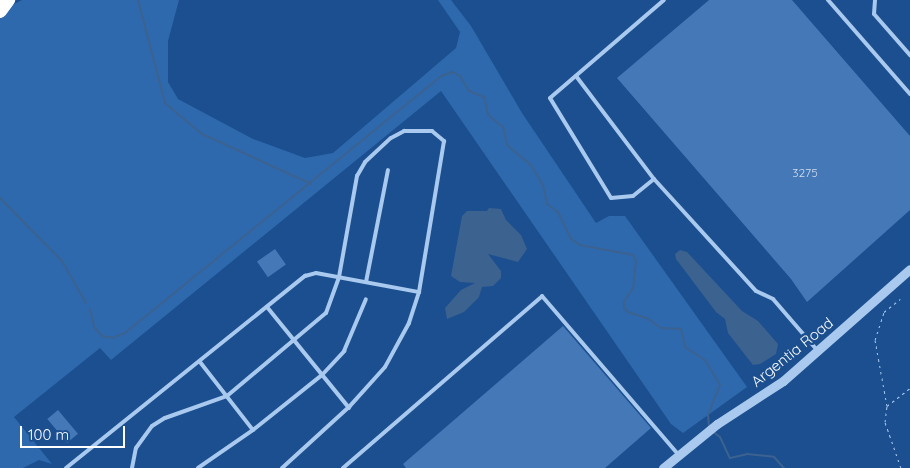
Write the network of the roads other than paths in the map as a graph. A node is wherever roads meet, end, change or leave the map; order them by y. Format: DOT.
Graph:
graph roads {
  1 [pos="8,0"];
  2 [pos="664,0"];
  3 [pos="828,0"];
  4 [pos="874,0"];
  5 [pos="0,11"];
  6 [pos="910,55"];
  7 [pos="576,76"];
  8 [pos="910,94"];
  9 [pos="388,170"];
  10 [pos="654,179"];
  11 [pos="910,269"];
  12 [pos="339,277"];
  13 [pos="366,282"];
  14 [pos="419,292"];
  15 [pos="366,299"];
  16 [pos="267,307"];
  17 [pos="294,340"];
  18 [pos="818,350"];
  19 [pos="200,362"];
  20 [pos="322,374"];
  21 [pos="226,396"];
  22 [pos="348,408"];
  23 [pos="253,430"];
  24 [pos="678,454"];
  25 [pos="66,468"];
  26 [pos="132,468"];
  27 [pos="198,468"];
  28 [pos="282,468"];
  29 [pos="343,468"];
  30 [pos="663,468"];
  1 -- 5 [label="highway"];
  2 -- 7 [label="lane"];
  3 -- 8 [label="lane"];
  4 -- 6 [label="lane"];
  7 -- 10 [label="lane"];
  7 -- 10 [label="lane"];
  9 -- 13 [label="lane"];
  10 -- 18 [label="lane"];
  11 -- 18 [label="street, Argentia Road"];
  12 -- 13 [label="lane"];
  12 -- 14 [label="lane"];
  12 -- 16 [label="lane"];
  12 -- 17 [label="lane"];
  13 -- 14 [label="lane"];
  14 -- 22 [label="lane"];
  15 -- 20 [label="lane"];
  16 -- 17 [label="lane"];
  16 -- 19 [label="lane"];
  17 -- 20 [label="lane"];
  17 -- 21 [label="lane"];
  18 -- 24 [label="street, Argentia Road"];
  19 -- 21 [label="lane"];
  19 -- 25 [label="lane"];
  20 -- 22 [label="lane"];
  20 -- 23 [label="lane"];
  21 -- 23 [label="lane"];
  21 -- 26 [label="lane"];
  22 -- 28 [label="lane"];
  23 -- 27 [label="lane"];
  24 -- 29 [label="lane"];
  24 -- 30 [label="street, Argentia Road"];
}
